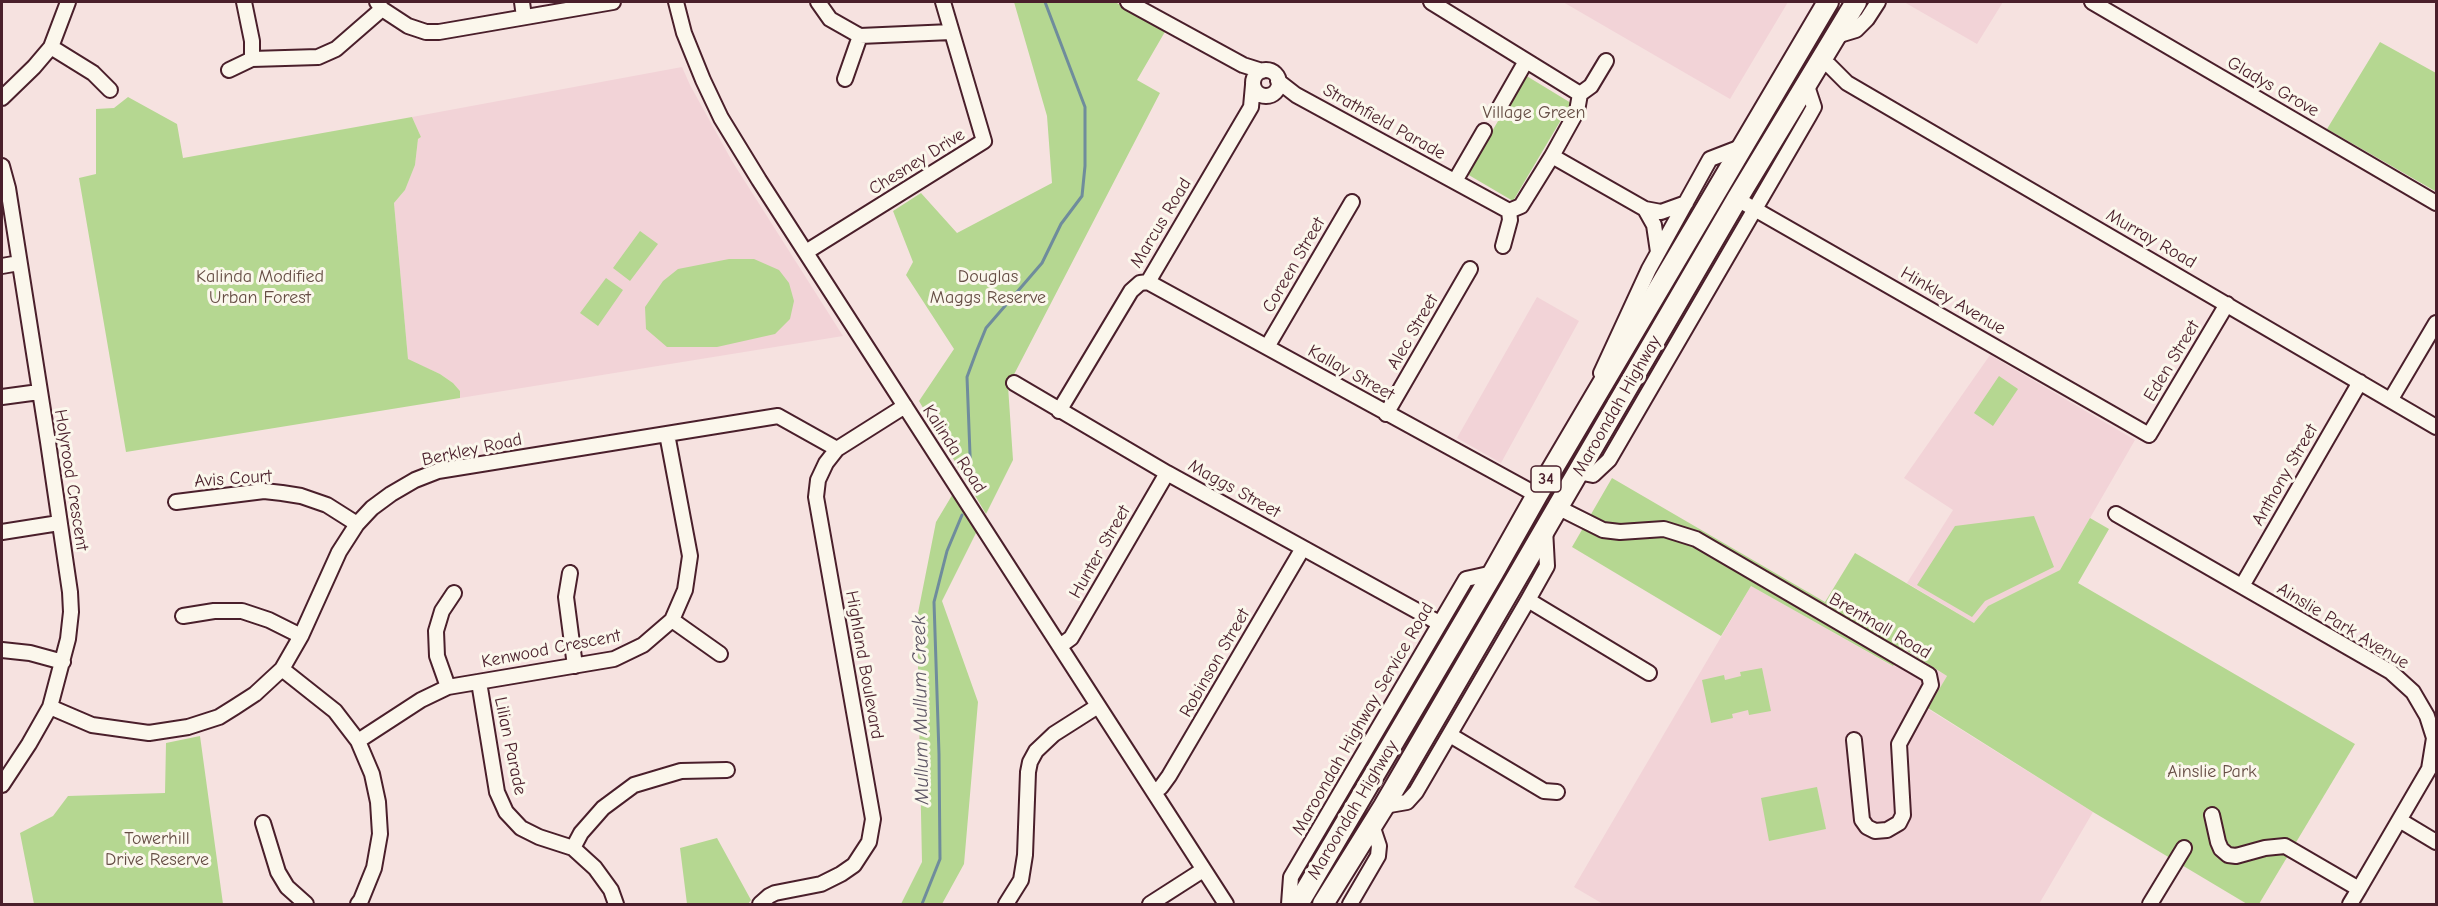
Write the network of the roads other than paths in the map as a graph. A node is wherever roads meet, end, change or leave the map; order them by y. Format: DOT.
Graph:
graph roads {
  1 [pos="68,2"];
  2 [pos="244,2"];
  3 [pos="522,2"];
  4 [pos="613,2"];
  5 [pos="676,2"];
  6 [pos="818,2"];
  7 [pos="943,2"];
  8 [pos="1128,2"];
  9 [pos="1431,2"];
  10 [pos="1828,2"];
  11 [pos="1856,2"];
  12 [pos="1878,2"];
  13 [pos="2092,2"];
  14 [pos="380,5"];
  15 [pos="1152,7"];
  16 [pos="524,17"];
  17 [pos="951,32"];
  18 [pos="860,36"];
  19 [pos="1833,37"];
  20 [pos="51,47"];
  21 [pos="1797,55"];
  22 [pos="252,59"];
  23 [pos="1820,60"];
  24 [pos="1526,62"];
  25 [pos="1606,62"];
  26 [pos="1243,65"];
  27 [pos="229,70"];
  28 [pos="1262,71"];
  29 [pos="845,79"];
  30 [pos="1278,81"];
  31 [pos="1807,82"];
  32 [pos="1847,83"];
  33 [pos="1253,84"];
  34 [pos="110,90"];
  35 [pos="1270,94"];
  36 [pos="1580,94"];
  37 [pos="1296,95"];
  38 [pos="2,98"];
  39 [pos="1251,107"];
  40 [pos="1498,110"];
  41 [pos="1484,131"];
  42 [pos="1741,147"];
  43 [pos="1552,156"];
  44 [pos="2,166"];
  45 [pos="1455,181"];
  46 [pos="1737,199"];
  47 [pos="1352,202"];
  48 [pos="1686,203"];
  49 [pos="2436,203"];
  50 [pos="1756,208"];
  51 [pos="1645,209"];
  52 [pos="1509,211"];
  53 [pos="1503,246"];
  54 [pos="806,252"];
  55 [pos="1658,252"];
  56 [pos="19,263"];
  57 [pos="2,266"];
  58 [pos="1470,268"];
  59 [pos="1149,282"];
  60 [pos="2227,304"];
  61 [pos="2436,323"];
  62 [pos="1267,347"];
  63 [pos="2360,382"];
  64 [pos="1014,383"];
  65 [pos="39,392"];
  66 [pos="2,397"];
  67 [pos="2391,399"];
  68 [pos="905,406"];
  69 [pos="1589,406"];
  70 [pos="1059,411"];
  71 [pos="1386,414"];
  72 [pos="2436,427"];
  73 [pos="667,434"];
  74 [pos="2149,435"];
  75 [pos="837,449"];
  76 [pos="1578,472"];
  77 [pos="1167,473"];
  78 [pos="1537,495"];
  79 [pos="176,502"];
  80 [pos="1557,507"];
  81 [pos="2116,514"];
  82 [pos="59,524"];
  83 [pos="357,524"];
  84 [pos="1545,529"];
  85 [pos="2,532"];
  86 [pos="1303,548"];
  87 [pos="570,573"];
  88 [pos="1493,573"];
  89 [pos="2242,586"];
  90 [pos="454,593"];
  91 [pos="1528,600"];
  92 [pos="183,616"];
  93 [pos="672,620"];
  94 [pos="1439,623"];
  95 [pos="301,636"];
  96 [pos="1060,646"];
  97 [pos="2,650"];
  98 [pos="720,654"];
  99 [pos="63,662"];
  100 [pos="575,666"];
  101 [pos="282,669"];
  102 [pos="1649,673"];
  103 [pos="479,682"];
  104 [pos="448,687"];
  105 [pos="1098,706"];
  106 [pos="50,707"];
  107 [pos="1450,735"];
  108 [pos="1854,740"];
  109 [pos="358,741"];
  110 [pos="727,770"];
  111 [pos="2,785"];
  112 [pos="1154,792"];
  113 [pos="1557,792"];
  114 [pos="1384,806"];
  115 [pos="2212,815"];
  116 [pos="2401,821"];
  117 [pos="263,823"];
  118 [pos="1372,825"];
  119 [pos="2436,842"];
  120 [pos="573,848"];
  121 [pos="2184,848"];
  122 [pos="1203,870"];
  123 [pos="2359,889"];
  124 [pos="362,903"];
  125 [pos="306,904"];
  126 [pos="616,904"];
  127 [pos="760,904"];
  128 [pos="1006,904"];
  129 [pos="1150,904"];
  130 [pos="1226,904"];
  131 [pos="1289,904"];
  132 [pos="1298,904"];
  133 [pos="1323,904"];
  134 [pos="1350,904"];
  135 [pos="2150,904"];
  136 [pos="2350,904"];
  1 -- 20 [label="street"];
  2 -- 22 [label="street"];
  3 -- 16 [label="street"];
  4 -- 16 [label="street"];
  5 -- 54 [label="street, Kalinda Road"];
  6 -- 18 [label="street"];
  7 -- 17 [label="street, Chesney Drive"];
  8 -- 15 [label="street"];
  9 -- 24 [label="street"];
  10 -- 21 [label="highway, Maroondah Highway / 34"];
  11 -- 19 [label="highway, Maroondah Highway / 34"];
  12 -- 19 [label="street"];
  13 -- 49 [label="street, Gladys Grove"];
  14 -- 16 [label="street"];
  14 -- 22 [label="street"];
  15 -- 26 [label="street"];
  17 -- 18 [label="street"];
  17 -- 54 [label="street, Chesney Drive"];
  18 -- 29 [label="street"];
  19 -- 23 [label="highway, Maroondah Highway / 34"];
  20 -- 34 [label="street"];
  20 -- 38 [label="street"];
  21 -- 23 [label="highway"];
  21 -- 42 [label="highway, Maroondah Highway / 34"];
  22 -- 27 [label="street"];
  23 -- 31 [label="highway, Maroondah Highway / 34"];
  23 -- 32 [label="street, Murray Road"];
  24 -- 36 [label="street"];
  24 -- 40 [label="street"];
  25 -- 36 [label="street"];
  26 -- 28 [label="street"];
  26 -- 33 [label="street"];
  28 -- 30 [label="street"];
  28 -- 33 [label="street"];
  30 -- 35 [label="street"];
  30 -- 37 [label="street, Strathfield Parade"];
  31 -- 32 [label="street, Murray Road"];
  31 -- 46 [label="highway, Maroondah Highway / 34"];
  31 -- 50 [label="street"];
  32 -- 60 [label="street, Murray Road"];
  33 -- 35 [label="street"];
  33 -- 39 [label="street, Marcus Road"];
  35 -- 37 [label="street, Strathfield Parade"];
  35 -- 39 [label="street, Marcus Road"];
  36 -- 43 [label="street"];
  37 -- 45 [label="street, Strathfield Parade"];
  39 -- 59 [label="street, Marcus Road"];
  41 -- 45 [label="street, Strathfield Parade"];
  42 -- 48 [label="street"];
  42 -- 69 [label="highway, Maroondah Highway / 34"];
  43 -- 51 [label="street"];
  43 -- 52 [label="street"];
  44 -- 56 [label="street, Holyrood Crescent"];
  45 -- 52 [label="street, Strathfield Parade"];
  46 -- 50 [label="street, Hinkley Avenue"];
  46 -- 76 [label="highway, Maroondah Highway / 34"];
  47 -- 62 [label="street, Coreen Street"];
  48 -- 51 [label="street"];
  48 -- 55 [label="street"];
  50 -- 74 [label="street, Hinkley Avenue"];
  50 -- 76 [label="street"];
  51 -- 55 [label="street"];
  52 -- 53 [label="street"];
  54 -- 68 [label="street, Kalinda Road"];
  55 -- 69 [label="street"];
  56 -- 57 [label="street"];
  56 -- 65 [label="street, Holyrood Crescent"];
  58 -- 71 [label="street, Alec Street"];
  59 -- 62 [label="street, Kallay Street"];
  59 -- 70 [label="street, Marcus Road"];
  60 -- 63 [label="street, Murray Road"];
  60 -- 74 [label="street, Eden Street"];
  61 -- 67 [label="street"];
  62 -- 71 [label="street, Kallay Street"];
  63 -- 67 [label="street, Murray Road"];
  63 -- 89 [label="street, Anthony Street"];
  64 -- 70 [label="street, Maggs Street"];
  65 -- 66 [label="street"];
  65 -- 82 [label="street, Holyrood Crescent"];
  67 -- 72 [label="street, Murray Road"];
  68 -- 75 [label="street, Highland Boulevard"];
  68 -- 96 [label="street, Kalinda Road"];
  69 -- 78 [label="highway, Maroondah Highway / 34"];
  70 -- 77 [label="street, Maggs Street"];
  71 -- 78 [label="street, Kallay Street"];
  73 -- 75 [label="street, Berkley Road"];
  73 -- 83 [label="street, Berkley Road"];
  73 -- 93 [label="street, Kenwood Crescent"];
  75 -- 127 [label="street, Highland Boulevard"];
  76 -- 80 [label="highway, Maroondah Highway / 34"];
  77 -- 86 [label="street, Maggs Street"];
  77 -- 96 [label="street, Hunter Street"];
  78 -- 80 [label="highway"];
  78 -- 88 [label="highway, Maroondah Highway / 34"];
  79 -- 83 [label="street, Avis Court"];
  80 -- 84 [label="highway, Maroondah Highway / 34"];
  80 -- 108 [label="street, Brentnall Road"];
  81 -- 89 [label="street, Ainslie Park Avenue"];
  82 -- 85 [label="street"];
  82 -- 99 [label="street, Holyrood Crescent"];
  83 -- 95 [label="street, Berkley Road"];
  84 -- 91 [label="street"];
  84 -- 114 [label="highway, Maroondah Highway / 34"];
  86 -- 94 [label="street, Maggs Street"];
  86 -- 112 [label="street, Robinson Street"];
  87 -- 100 [label="street"];
  88 -- 94 [label="street, Maroondah Highway Service Road"];
  88 -- 132 [label="highway, Maroondah Highway / 34"];
  89 -- 116 [label="street, Ainslie Park Avenue"];
  90 -- 104 [label="street"];
  91 -- 102 [label="street"];
  91 -- 107 [label="street"];
  92 -- 95 [label="street"];
  93 -- 98 [label="street"];
  93 -- 100 [label="street, Kenwood Crescent"];
  94 -- 131 [label="street, Maroondah Highway Service Road"];
  95 -- 101 [label="street, Berkley Road"];
  96 -- 105 [label="street, Kalinda Road"];
  97 -- 99 [label="street"];
  99 -- 106 [label="street, Holyrood Crescent"];
  100 -- 103 [label="street, Kenwood Crescent"];
  101 -- 106 [label="street, Berkley Road"];
  101 -- 109 [label="street"];
  103 -- 104 [label="street, Kenwood Crescent"];
  103 -- 120 [label="street, Lilian Parade"];
  104 -- 109 [label="street, Kenwood Crescent"];
  105 -- 112 [label="street, Kalinda Road"];
  105 -- 128 [label="street"];
  106 -- 111 [label="street, Holyrood Crescent"];
  107 -- 113 [label="street"];
  107 -- 114 [label="street"];
  109 -- 124 [label="street"];
  110 -- 120 [label="street"];
  112 -- 122 [label="street, Kalinda Road"];
  114 -- 118 [label="highway, Maroondah Highway / 34"];
  115 -- 123 [label="street"];
  116 -- 119 [label="street"];
  116 -- 123 [label="street, Ainslie Park Avenue"];
  117 -- 125 [label="street"];
  118 -- 133 [label="highway, Maroondah Highway / 34"];
  118 -- 134 [label="street"];
  120 -- 126 [label="street, Lilian Parade"];
  121 -- 135 [label="street"];
  122 -- 129 [label="street"];
  122 -- 130 [label="street, Kalinda Road"];
  123 -- 136 [label="street, Ainslie Park Avenue"];
}
